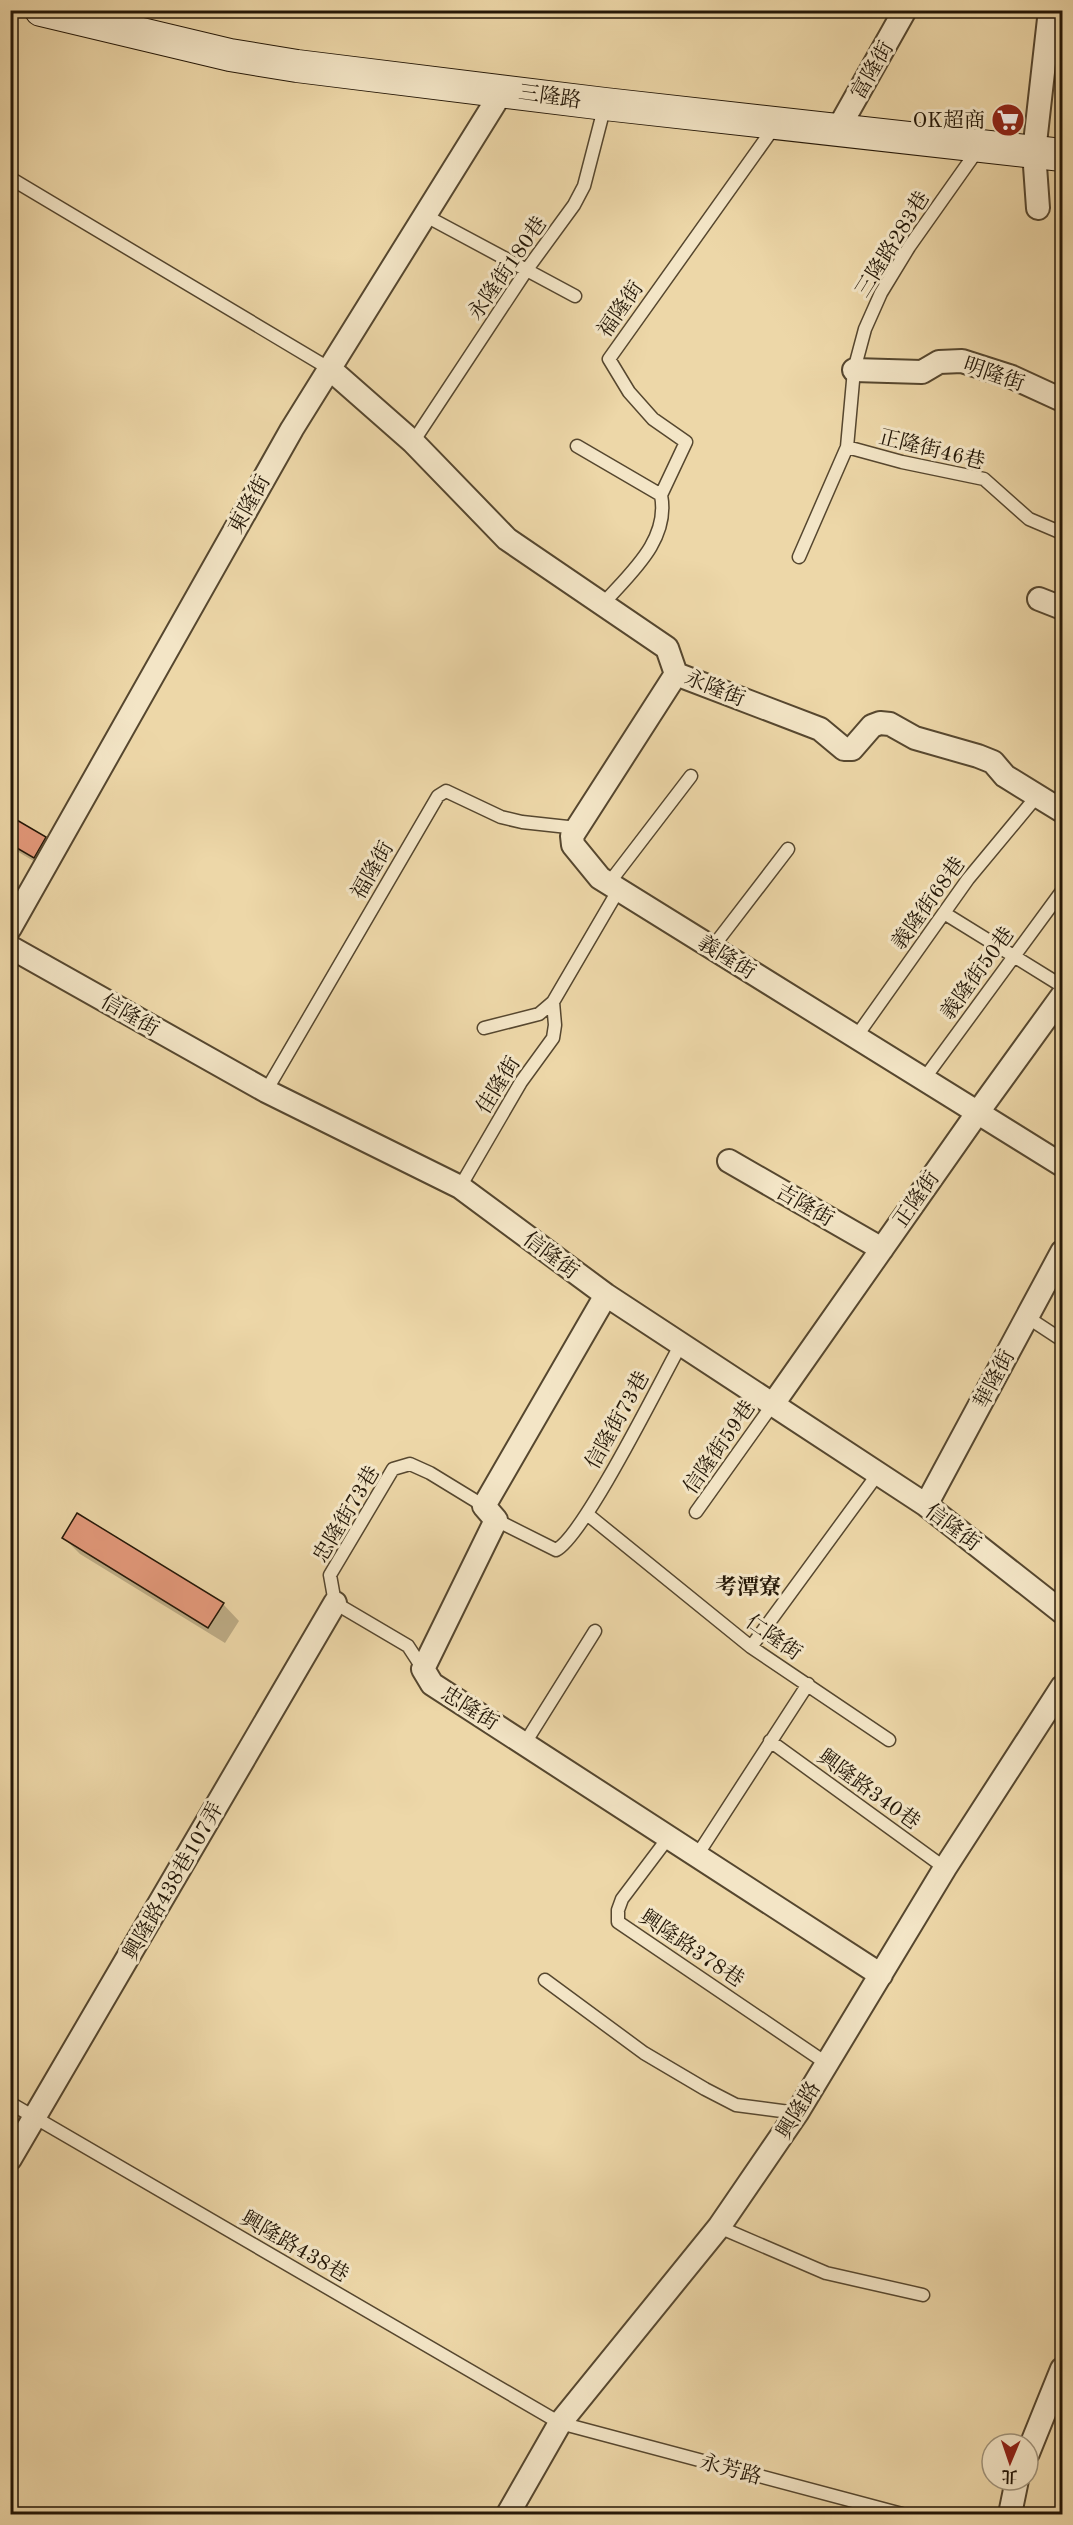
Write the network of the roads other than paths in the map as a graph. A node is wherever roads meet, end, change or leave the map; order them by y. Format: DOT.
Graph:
graph roads {
  1 [pos="41,10"];
  2 [pos="905,10"];
  3 [pos="1050,10"];
  4 [pos="503,90"];
  5 [pos="605,104"];
  6 [pos="777,122"];
  7 [pos="838,129"];
  8 [pos="980,147"];
  9 [pos="1048,154"];
  10 [pos="10,178"];
  11 [pos="1038,208"];
  12 [pos="424,215"];
  13 [pos="528,268"];
  14 [pos="575,296"];
  15 [pos="330,369"];
  16 [pos="854,370"];
  17 [pos="1062,400"];
  18 [pos="413,442"];
  19 [pos="577,446"];
  20 [pos="847,447"];
  21 [pos="662,495"];
  22 [pos="1062,533"];
  23 [pos="799,557"];
  24 [pos="1039,599"];
  25 [pos="602,604"];
  26 [pos="1062,608"];
  27 [pos="676,674"];
  28 [pos="691,776"];
  29 [pos="1037,796"];
  30 [pos="1062,811"];
  31 [pos="577,828"];
  32 [pos="788,849"];
  33 [pos="614,886"];
  34 [pos="1062,891"];
  35 [pos="944,914"];
  36 [pos="10,928"];
  37 [pos="10,946"];
  38 [pos="712,948"];
  39 [pos="1014,957"];
  40 [pos="1062,986"];
  41 [pos="1062,996"];
  42 [pos="553,1002"];
  43 [pos="484,1028"];
  44 [pos="856,1037"];
  45 [pos="924,1079"];
  46 [pos="266,1092"];
  47 [pos="978,1112"];
  48 [pos="729,1161"];
  49 [pos="1062,1165"];
  50 [pos="460,1187"];
  51 [pos="882,1249"];
  52 [pos="1062,1252"];
  53 [pos="606,1295"];
  54 [pos="1027,1317"];
  55 [pos="1062,1341"];
  56 [pos="681,1344"];
  57 [pos="773,1404"];
  58 [pos="878,1475"];
  59 [pos="926,1505"];
  60 [pos="696,1512"];
  61 [pos="490,1513"];
  62 [pos="587,1514"];
  63 [pos="335,1603"];
  64 [pos="1062,1612"];
  65 [pos="595,1631"];
  66 [pos="751,1647"];
  67 [pos="423,1669"];
  68 [pos="807,1684"];
  69 [pos="1062,1687"];
  70 [pos="889,1740"];
  71 [pos="770,1742"];
  72 [pos="525,1743"];
  73 [pos="668,1838"];
  74 [pos="696,1857"];
  75 [pos="945,1868"];
  76 [pos="881,1975"];
  77 [pos="546,1980"];
  78 [pos="826,2063"];
  79 [pos="10,2103"];
  80 [pos="797,2113"];
  81 [pos="35,2118"];
  82 [pos="10,2159"];
  83 [pos="720,2227"];
  84 [pos="923,2295"];
  85 [pos="1062,2370"];
  86 [pos="560,2423"];
  87 [pos="1037,2432"];
  88 [pos="1015,2492"];
  89 [pos="508,2514"];
  90 [pos="902,2514"];
  91 [pos="1010,2514"];
  1 -- 4 [label="street, 三隆路"];
  2 -- 7 [label="street, 富隆街"];
  3 -- 9 [label="street"];
  4 -- 5 [label="street, 三隆路"];
  4 -- 12 [label="street, 東隆街"];
  5 -- 6 [label="street, 三隆路"];
  5 -- 13 [label="lane, 永隆街180巷"];
  6 -- 7 [label="street, 三隆路"];
  6 -- 21 [label="lane, 福隆街"];
  7 -- 8 [label="street, 三隆路"];
  8 -- 9 [label="street, 三隆路"];
  8 -- 16 [label="lane, 三隆路283巷"];
  9 -- 11 [label="street"];
  10 -- 15 [label="lane"];
  12 -- 13 [label="lane"];
  12 -- 15 [label="street, 東隆街"];
  13 -- 14 [label="lane"];
  13 -- 18 [label="lane, 永隆街180巷"];
  15 -- 18 [label="street, 永隆街"];
  15 -- 36 [label="street, 東隆街"];
  16 -- 17 [label="street, 明隆街"];
  16 -- 20 [label="lane, 三隆路283巷"];
  18 -- 25 [label="street, 永隆街"];
  19 -- 21 [label="lane"];
  20 -- 22 [label="lane, 正隆街46巷"];
  20 -- 23 [label="lane, 三隆路283巷"];
  21 -- 25 [label="lane, 福隆街"];
  24 -- 26 [label="street"];
  25 -- 27 [label="street, 永隆街"];
  27 -- 29 [label="street, 永隆街"];
  27 -- 31 [label="street"];
  28 -- 33 [label="lane, 佳隆街"];
  29 -- 30 [label="street, 永隆街"];
  29 -- 35 [label="lane, 義隆街68巷"];
  31 -- 33 [label="street, 義隆街"];
  31 -- 46 [label="lane, 福隆街"];
  32 -- 38 [label="lane"];
  33 -- 38 [label="street, 義隆街"];
  33 -- 42 [label="lane, 佳隆街"];
  34 -- 39 [label="lane, 義隆街50巷"];
  35 -- 39 [label="lane"];
  35 -- 44 [label="lane, 義隆街68巷"];
  37 -- 46 [label="street, 信隆街"];
  38 -- 44 [label="street, 義隆街"];
  39 -- 40 [label="lane"];
  39 -- 45 [label="lane, 義隆街50巷"];
  41 -- 47 [label="street, 正隆街"];
  42 -- 43 [label="lane, 佳隆街"];
  42 -- 50 [label="lane, 佳隆街"];
  44 -- 45 [label="street, 義隆街"];
  45 -- 47 [label="street, 義隆街"];
  46 -- 50 [label="street, 信隆街"];
  47 -- 49 [label="street, 義隆街"];
  47 -- 51 [label="street, 正隆街"];
  48 -- 51 [label="street, 吉隆街"];
  50 -- 53 [label="street, 信隆街"];
  51 -- 57 [label="street, 正隆街"];
  52 -- 54 [label="street, 華隆街"];
  53 -- 56 [label="street, 信隆街"];
  53 -- 61 [label="street, 忠隆街"];
  54 -- 55 [label="lane"];
  54 -- 59 [label="street, 華隆街"];
  56 -- 57 [label="street, 信隆街"];
  56 -- 62 [label="lane, 信隆街73巷"];
  57 -- 58 [label="street, 信隆街"];
  57 -- 60 [label="lane, 信隆街59巷"];
  58 -- 59 [label="street, 信隆街"];
  58 -- 66 [label="lane"];
  59 -- 64 [label="street, 信隆街"];
  61 -- 62 [label="lane, 信隆街73巷"];
  61 -- 63 [label="lane, 忠隆街73巷"];
  61 -- 67 [label="street, 忠隆街"];
  62 -- 66 [label="lane, 仁隆街"];
  63 -- 67 [label="lane"];
  63 -- 81 [label="street, 興隆路438巷107弄"];
  65 -- 72 [label="lane"];
  66 -- 68 [label="lane, 仁隆街"];
  67 -- 72 [label="street, 忠隆街"];
  68 -- 70 [label="lane"];
  68 -- 71 [label="lane, 仁隆街"];
  69 -- 75 [label="street, 興隆路"];
  71 -- 74 [label="lane, 仁隆街"];
  71 -- 75 [label="lane, 興隆路340巷"];
  72 -- 73 [label="street, 忠隆街"];
  73 -- 74 [label="street, 忠隆街"];
  73 -- 78 [label="lane, 興隆路378巷"];
  74 -- 76 [label="street, 忠隆街"];
  75 -- 76 [label="street, 興隆路"];
  76 -- 78 [label="street, 興隆路"];
  77 -- 80 [label="lane"];
  78 -- 80 [label="street, 興隆路"];
  79 -- 81 [label="lane, 興隆路438巷"];
  80 -- 83 [label="street, 興隆路"];
  81 -- 82 [label="street, 興隆路438巷107弄"];
  81 -- 86 [label="lane, 興隆路438巷"];
  83 -- 84 [label="lane"];
  83 -- 86 [label="street, 興隆路"];
  85 -- 87 [label="street"];
  86 -- 89 [label="street, 興隆路"];
  86 -- 90 [label="lane, 永芳路"];
  88 -- 91 [label="street"];
}
